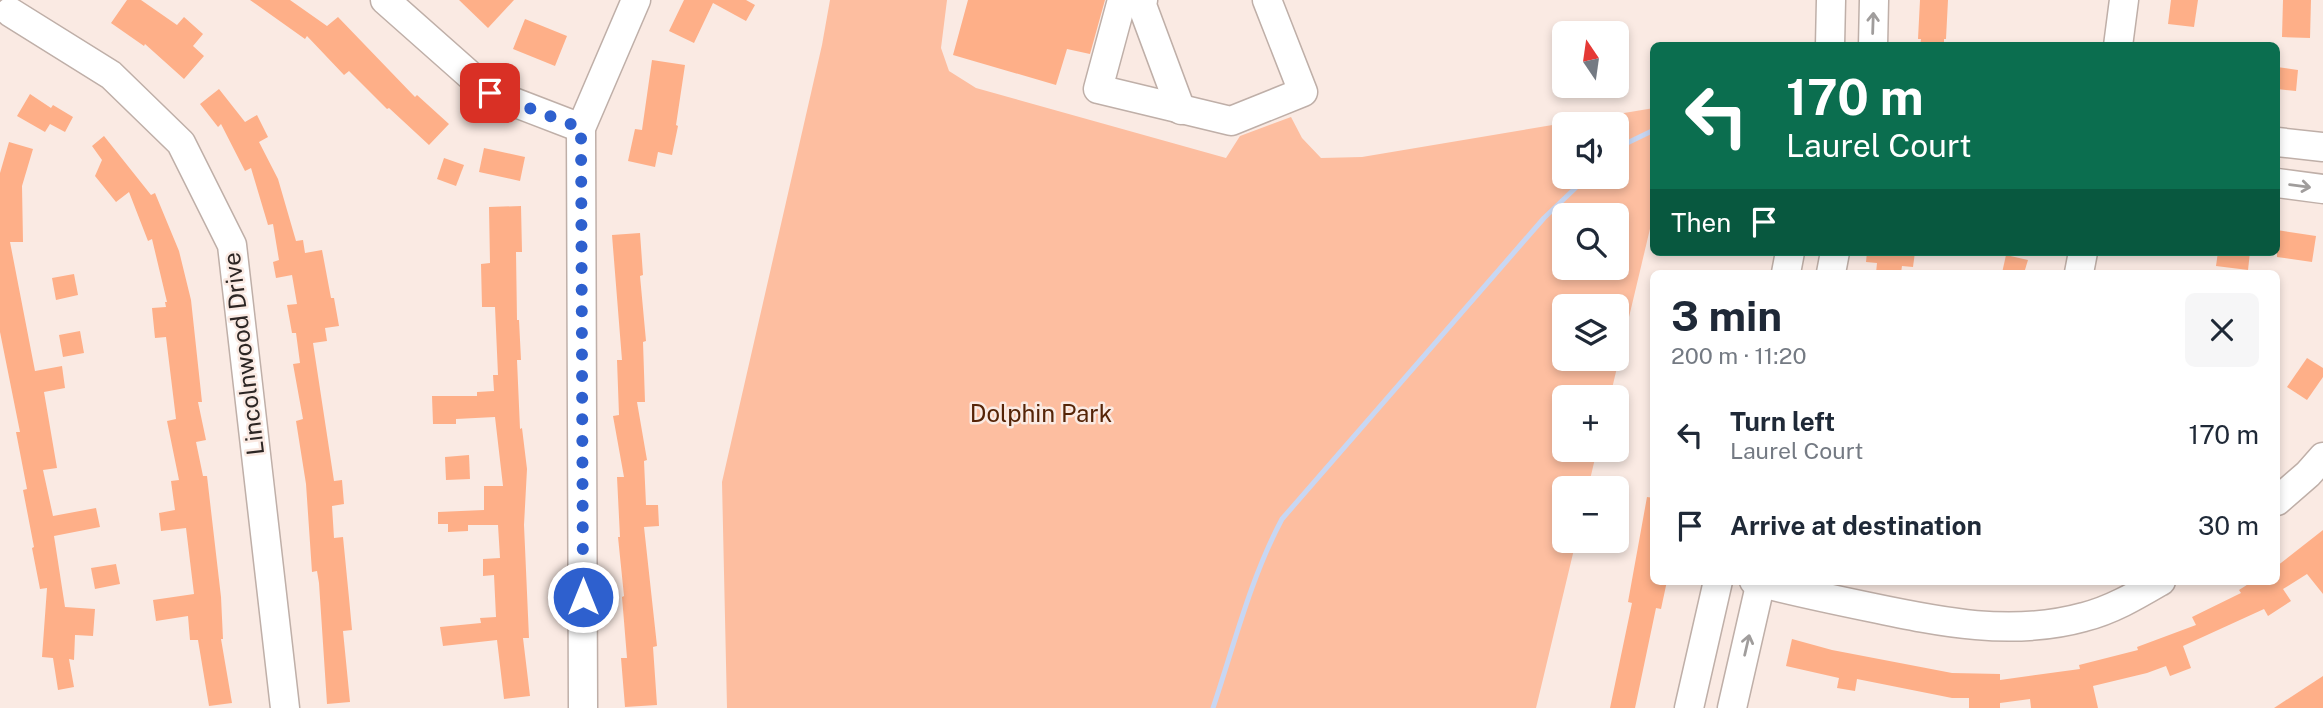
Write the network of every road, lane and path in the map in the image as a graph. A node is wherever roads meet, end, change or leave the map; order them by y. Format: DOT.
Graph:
graph roads {
  1 [pos="385,0"];
  2 [pos="636,0"];
  3 [pos="1122,0"];
  4 [pos="1143,0"];
  5 [pos="1267,0"];
  6 [pos="1831,0"];
  7 [pos="1874,0"];
  8 [pos="2124,0"];
  9 [pos="8,15"];
  10 [pos="1830,42"];
  11 [pos="1872,42"];
  12 [pos="2119,42"];
  13 [pos="1181,110"];
  14 [pos="581,128"];
  15 [pos="2280,142"];
  16 [pos="2323,147"];
  17 [pos="2280,183"];
  18 [pos="2323,189"];
  19 [pos="2323,457"];
  20 [pos="2280,498"];
  21 [pos="1717,585"];
  22 [pos="1758,585"];
  23 [pos="1773,585"];
  24 [pos="2154,585"];
  25 [pos="285,708"];
  26 [pos="583,708"];
  27 [pos="1689,708"];
  28 [pos="1732,708"];
  1 -- 14 [label="street"];
  2 -- 14 [label="street"];
  3 -- 13 [label="street"];
  4 -- 13 [label="street"];
  5 -- 13 [label="street"];
  6 -- 10 [label="street"];
  11 -- 7 [label="street, one-way"];
  8 -- 12 [label="street"];
  9 -- 25 [label="street, Lincolnwood Drive"];
  14 -- 26 [label="street"];
  15 -- 16 [label="street"];
  17 -- 18 [label="street, one-way"];
  19 -- 20 [label="street"];
  21 -- 27 [label="street"];
  28 -- 22 [label="street, one-way"];
  23 -- 24 [label="street"];
}
